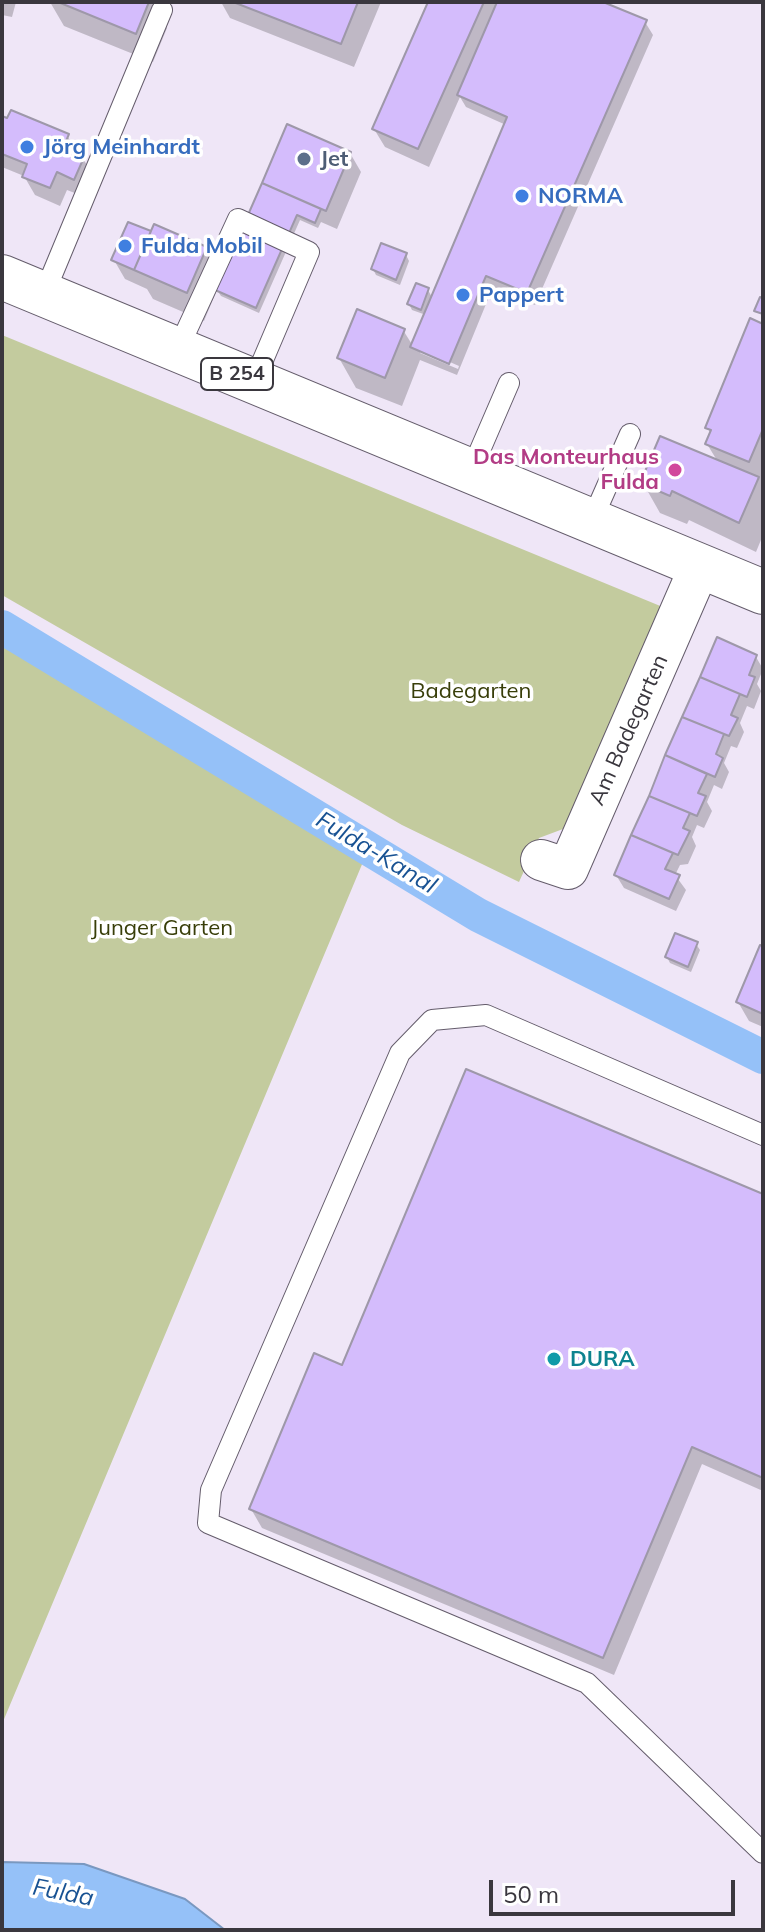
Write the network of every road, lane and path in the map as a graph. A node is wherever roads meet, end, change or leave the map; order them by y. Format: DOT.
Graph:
graph roads {
  1 [pos="162,10"];
  2 [pos="2,277"];
  3 [pos="44,294"];
  4 [pos="178,349"];
  5 [pos="254,381"];
  6 [pos="509,383"];
  7 [pos="630,434"];
  8 [pos="471,471"];
  9 [pos="592,520"];
  10 [pos="700,566"];
  11 [pos="763,592"];
  12 [pos="541,860"];
  13 [pos="763,1135"];
  14 [pos="763,1853"];
  1 -- 3 [label="lane"];
  2 -- 3 [label="main road, B 254"];
  3 -- 4 [label="main road, B 254"];
  4 -- 5 [label="main road, B 254"];
  4 -- 5 [label="lane"];
  5 -- 8 [label="main road, B 254"];
  6 -- 8 [label="lane"];
  7 -- 9 [label="lane"];
  8 -- 9 [label="main road, B 254"];
  9 -- 10 [label="main road, B 254"];
  10 -- 11 [label="main road, B 254"];
  10 -- 12 [label="street, Am Badegarten"];
  13 -- 14 [label="lane"];
}
